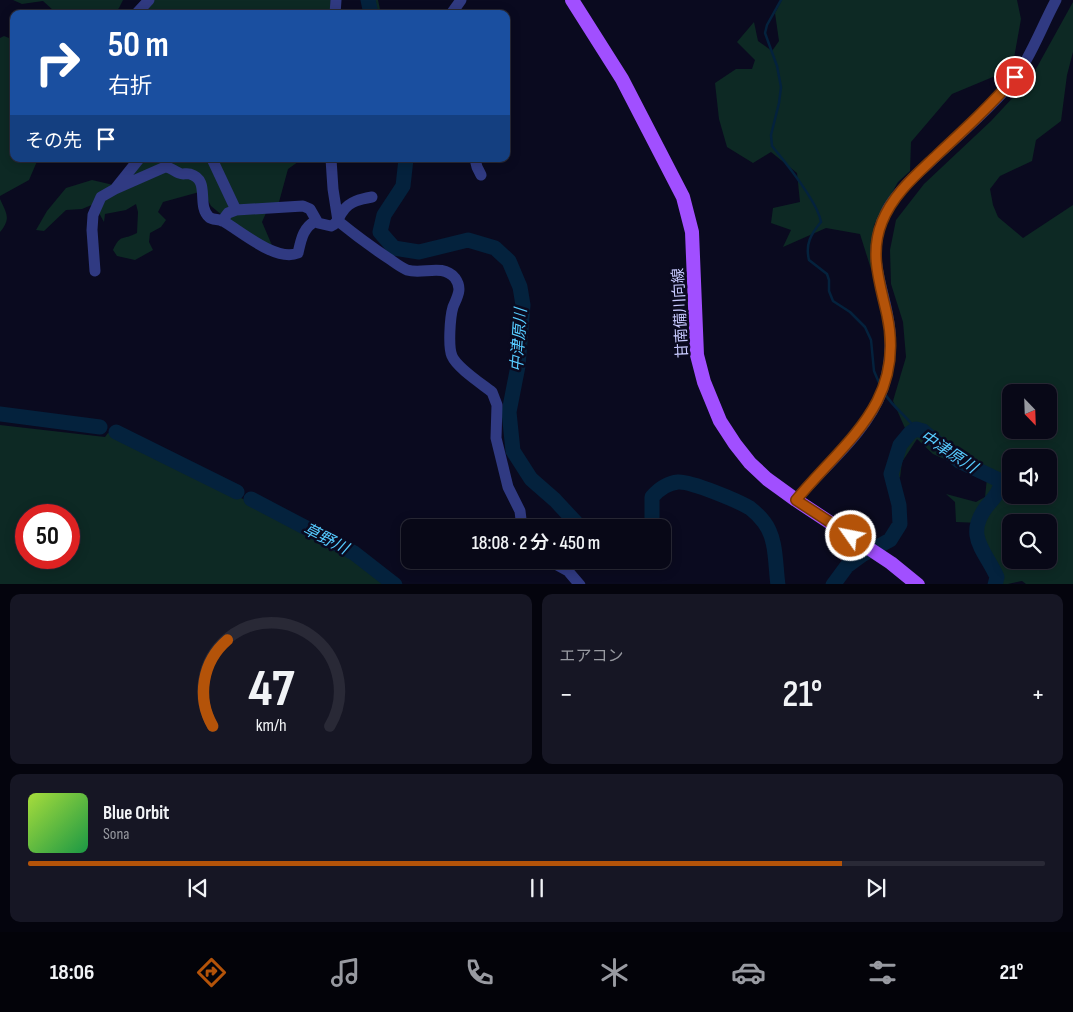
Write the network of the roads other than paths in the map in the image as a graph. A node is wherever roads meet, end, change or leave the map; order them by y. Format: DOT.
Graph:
graph roads {
  1 [pos="149,0"];
  2 [pos="572,0"];
  3 [pos="1056,0"];
  4 [pos="140,10"];
  5 [pos="137,162"];
  6 [pos="213,162"];
  7 [pos="331,162"];
  8 [pos="475,162"];
  9 [pos="481,175"];
  10 [pos="115,188"];
  11 [pos="372,197"];
  12 [pos="236,210"];
  13 [pos="316,220"];
  14 [pos="222,221"];
  15 [pos="338,221"];
  16 [pos="95,270"];
  17 [pos="796,500"];
  18 [pos="521,519"];
  19 [pos="564,569"];
  20 [pos="580,584"];
  21 [pos="918,584"];
  1 -- 4 [label="street"];
  2 -- 17 [label="main road, 甘南備川向線"];
  3 -- 17 [label="street"];
  5 -- 10 [label="street"];
  6 -- 12 [label="street"];
  7 -- 15 [label="street"];
  8 -- 9 [label="street"];
  10 -- 14 [label="street"];
  10 -- 16 [label="street"];
  11 -- 15 [label="street"];
  12 -- 13 [label="street"];
  12 -- 14 [label="street"];
  13 -- 14 [label="street"];
  13 -- 15 [label="street"];
  15 -- 18 [label="street"];
  17 -- 21 [label="main road, 甘南備川向線"];
  19 -- 20 [label="street"];
}
